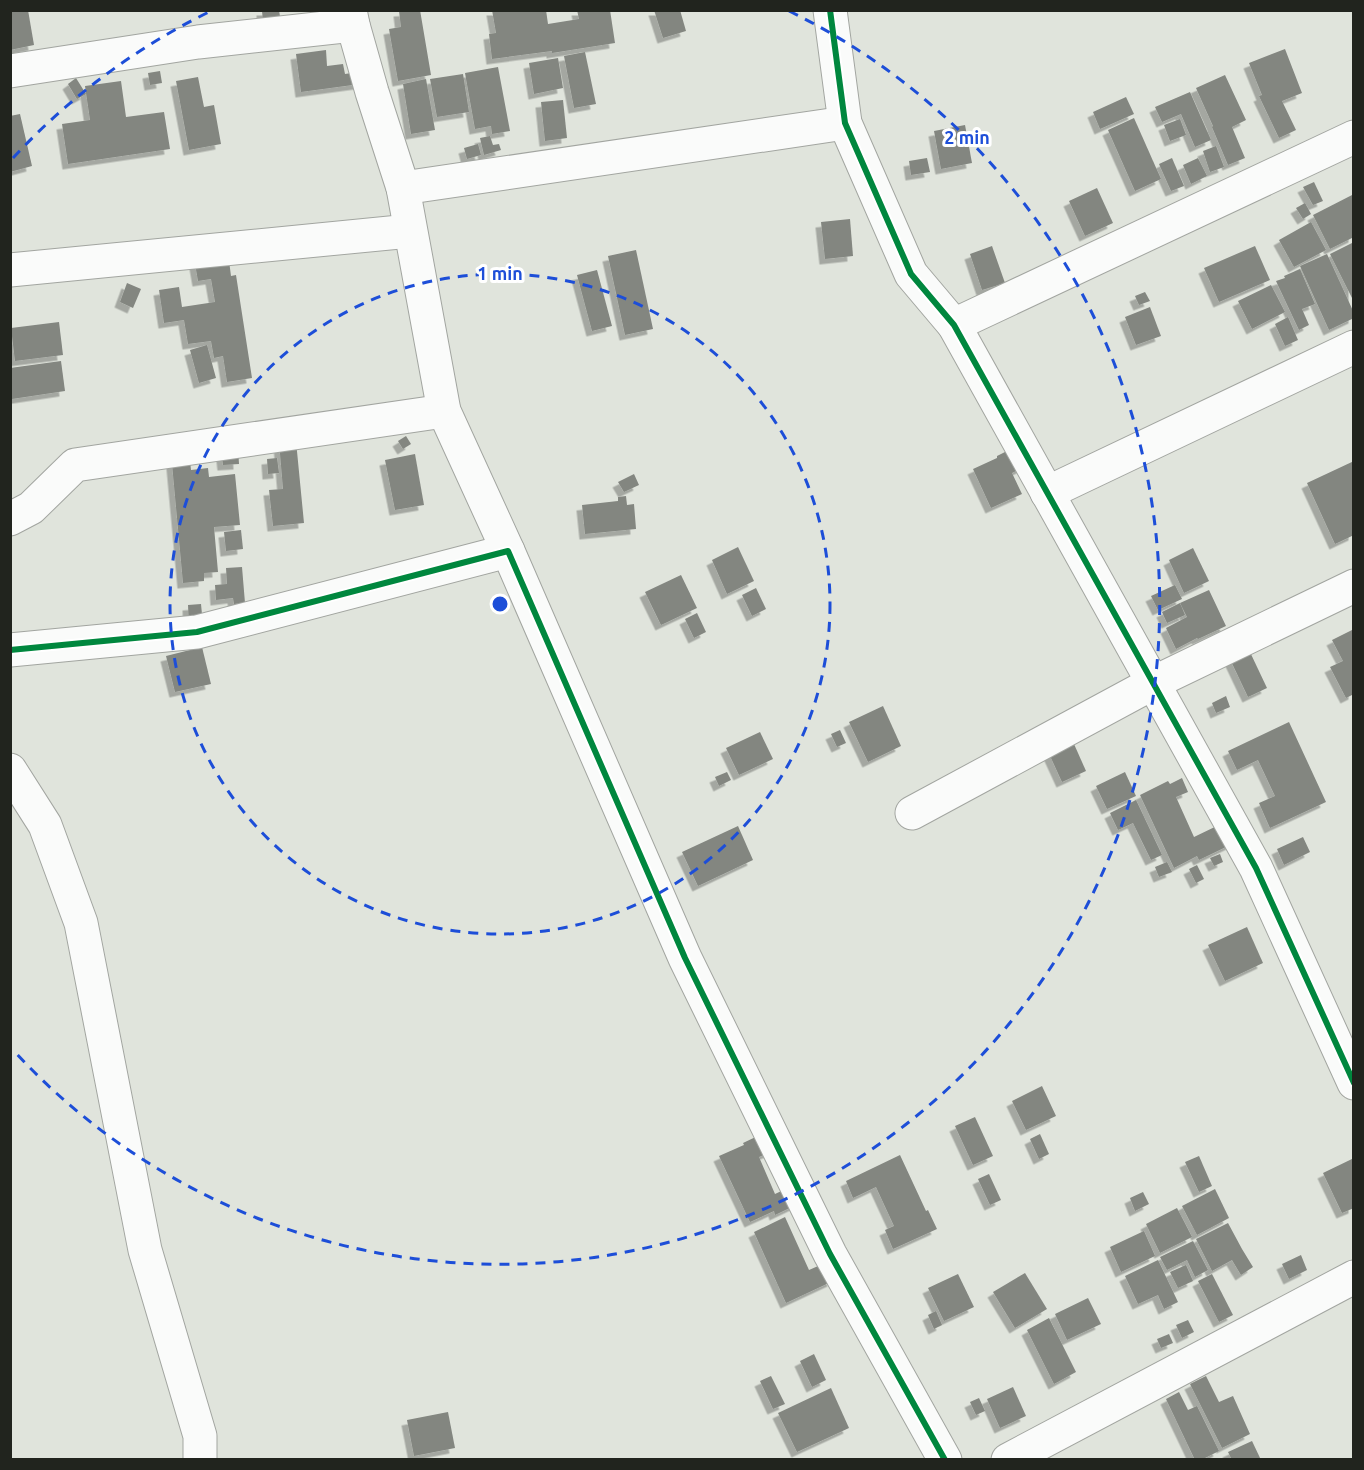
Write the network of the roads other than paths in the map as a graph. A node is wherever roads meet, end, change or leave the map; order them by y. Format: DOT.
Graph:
graph roads {
  1 [pos="830,10"];
  2 [pos="351,18"];
  3 [pos="10,71"];
  4 [pos="845,123"];
  5 [pos="1353,137"];
  6 [pos="403,188"];
  7 [pos="410,231"];
  8 [pos="10,270"];
  9 [pos="954,325"];
  10 [pos="1353,347"];
  11 [pos="444,411"];
  12 [pos="1047,493"];
  13 [pos="10,519"];
  14 [pos="508,551"];
  15 [pos="1353,586"];
  16 [pos="10,650"];
  17 [pos="1153,683"];
  18 [pos="10,770"];
  19 [pos="912,813"];
  20 [pos="1353,1083"];
  21 [pos="1353,1277"];
  22 [pos="200,1460"];
  23 [pos="945,1460"];
  24 [pos="1008,1460"];
  1 -- 4 [label="street"];
  2 -- 3 [label="street"];
  2 -- 6 [label="street"];
  4 -- 6 [label="street"];
  4 -- 9 [label="street"];
  5 -- 9 [label="street"];
  6 -- 7 [label="street"];
  7 -- 8 [label="street"];
  7 -- 11 [label="street"];
  9 -- 12 [label="street"];
  10 -- 12 [label="street"];
  11 -- 13 [label="street"];
  11 -- 14 [label="street"];
  12 -- 17 [label="street"];
  14 -- 16 [label="street"];
  14 -- 23 [label="street"];
  15 -- 17 [label="street"];
  17 -- 19 [label="street"];
  17 -- 20 [label="street"];
  18 -- 22 [label="street"];
  21 -- 24 [label="street"];
}
